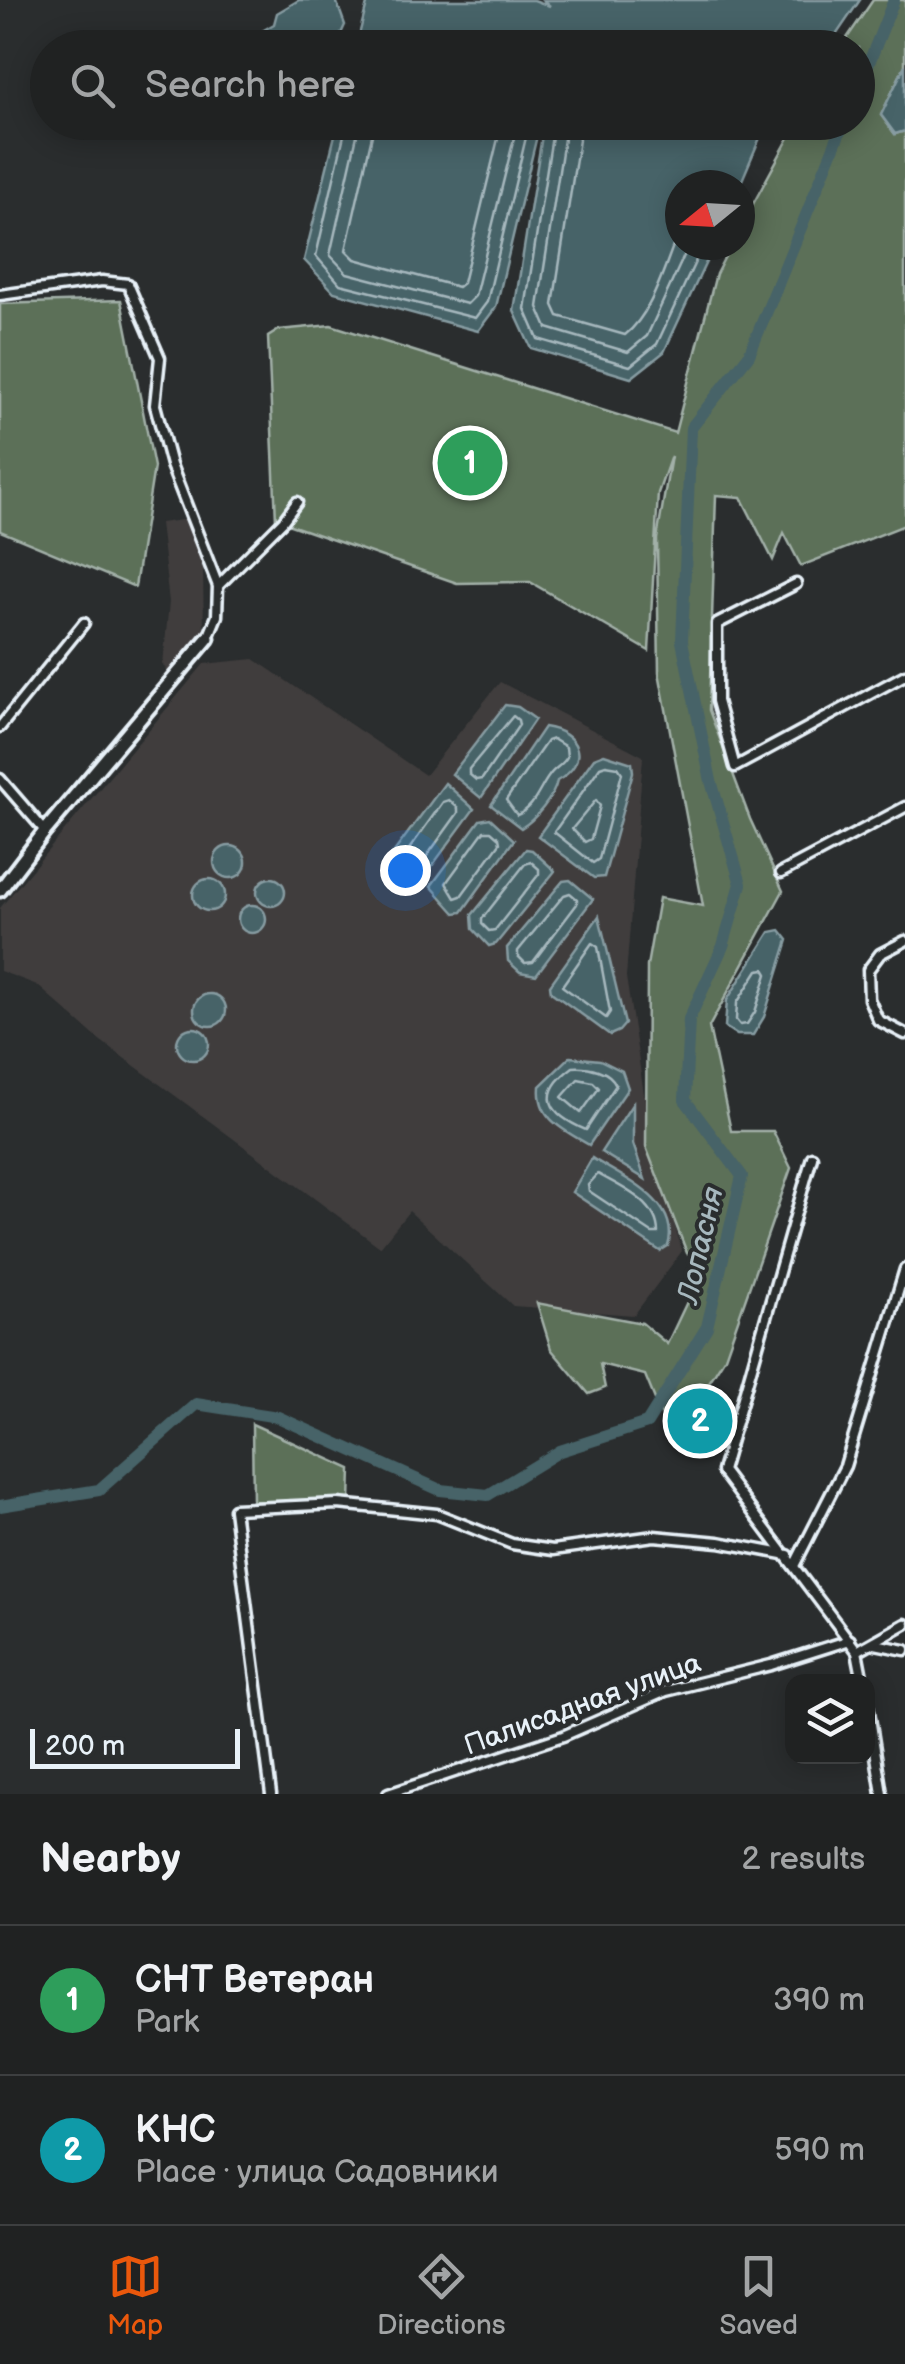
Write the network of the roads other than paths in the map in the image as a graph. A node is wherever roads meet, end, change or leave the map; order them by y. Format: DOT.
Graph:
graph roads {
  1 [pos="0,295"];
  2 [pos="297,502"];
  3 [pos="796,584"];
  4 [pos="218,586"];
  5 [pos="84,623"];
  6 [pos="208,638"];
  7 [pos="905,675"];
  8 [pos="0,727"];
  9 [pos="0,779"];
  10 [pos="905,808"];
  11 [pos="46,831"];
  12 [pos="781,873"];
  13 [pos="0,890"];
  14 [pos="905,941"];
  15 [pos="905,1034"];
  16 [pos="812,1157"];
  17 [pos="905,1269"];
  18 [pos="788,1556"];
  19 [pos="795,1564"];
  20 [pos="905,1624"];
  21 [pos="850,1640"];
  22 [pos="874,1644"];
  23 [pos="905,1650"];
  24 [pos="858,1651"];
  25 [pos="862,1674"];
  26 [pos="875,1750"];
  27 [pos="271,1794"];
  28 [pos="388,1794"];
  29 [pos="882,1794"];
  1 -- 4 [label="street"];
  2 -- 4 [label="street"];
  3 -- 7 [label="street"];
  4 -- 6 [label="street"];
  5 -- 8 [label="street"];
  6 -- 11 [label="street"];
  9 -- 11 [label="street"];
  10 -- 12 [label="street"];
  11 -- 13 [label="street"];
  14 -- 15 [label="street"];
  16 -- 18 [label="street"];
  17 -- 19 [label="street"];
  18 -- 19 [label="street"];
  18 -- 27 [label="street"];
  19 -- 21 [label="street"];
  20 -- 22 [label="street"];
  21 -- 24 [label="street"];
  21 -- 28 [label="street, Палисадная улица"];
  22 -- 23 [label="street"];
  22 -- 24 [label="street"];
  24 -- 25 [label="street"];
  26 -- 29 [label="street"];
}
